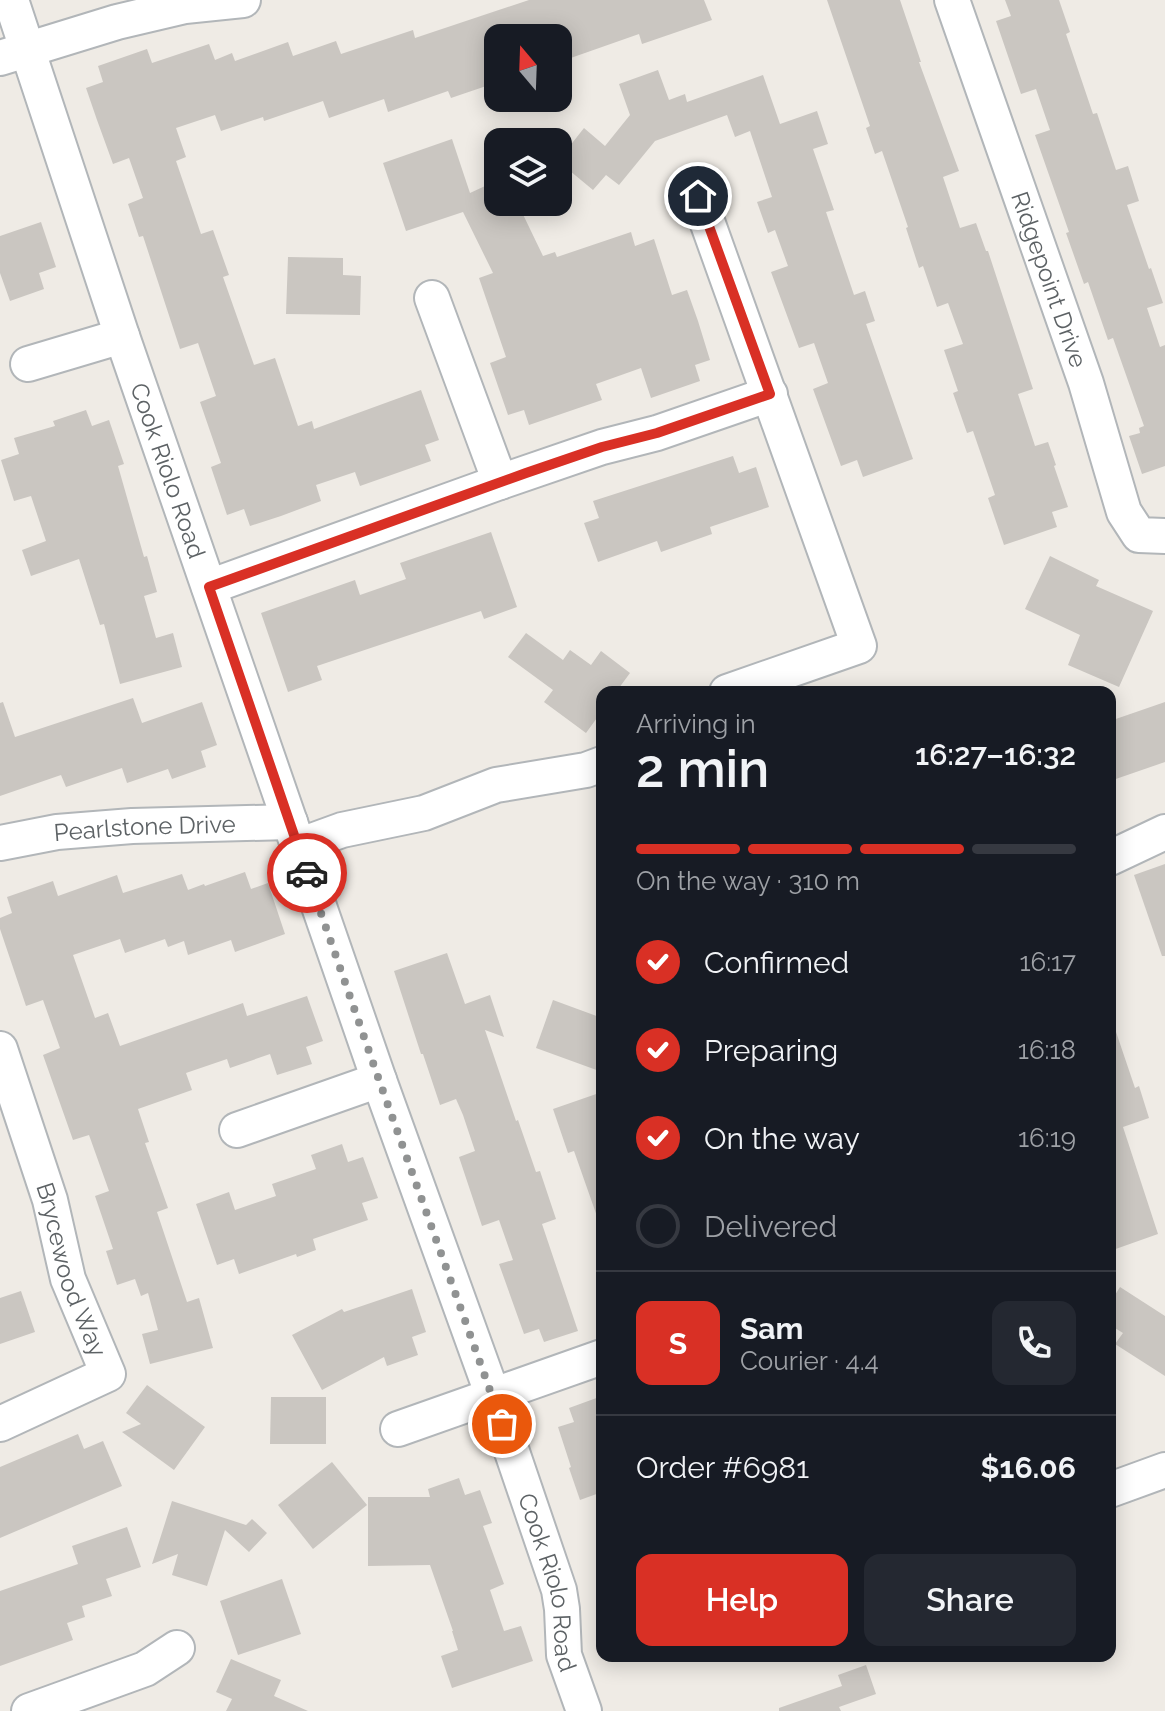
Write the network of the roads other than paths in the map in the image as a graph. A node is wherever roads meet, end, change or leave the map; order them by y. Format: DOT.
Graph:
graph roads {
  1 [pos="11,0"];
  2 [pos="243,0"];
  3 [pos="952,0"];
  4 [pos="14,53"];
  5 [pos="698,196"];
  6 [pos="432,298"];
  7 [pos="122,336"];
  8 [pos="28,364"];
  9 [pos="770,394"];
  10 [pos="500,482"];
  11 [pos="1165,536"];
  12 [pos="209,587"];
  13 [pos="744,686"];
  14 [pos="596,766"];
  15 [pos="1165,832"];
  16 [pos="294,834"];
  17 [pos="0,843"];
  18 [pos="1116,855"];
  19 [pos="0,1049"];
  20 [pos="379,1080"];
  21 [pos="12,1126"];
  22 [pos="237,1130"];
  23 [pos="596,1359"];
  24 [pos="493,1396"];
  25 [pos="0,1424"];
  26 [pos="398,1429"];
  27 [pos="1165,1470"];
  28 [pos="1116,1488"];
  29 [pos="177,1648"];
  30 [pos="29,1711"];
  31 [pos="584,1711"];
  1 -- 4 [label="street, Cook Riolo Road"];
  2 -- 4 [label="street"];
  3 -- 11 [label="street, Ridgepoint Drive"];
  4 -- 7 [label="street, Cook Riolo Road"];
  5 -- 9 [label="street"];
  6 -- 10 [label="street"];
  7 -- 8 [label="street"];
  7 -- 12 [label="street, Cook Riolo Road"];
  9 -- 10 [label="street"];
  9 -- 13 [label="street"];
  10 -- 12 [label="street"];
  12 -- 16 [label="street, Cook Riolo Road"];
  14 -- 16 [label="street, Pearlstone Drive"];
  15 -- 18 [label="street"];
  16 -- 17 [label="street, Pearlstone Drive"];
  16 -- 20 [label="street, Cook Riolo Road"];
  19 -- 21 [label="street, Brycewood Way"];
  20 -- 22 [label="street"];
  20 -- 24 [label="street, Cook Riolo Road"];
  21 -- 25 [label="street, Brycewood Way"];
  23 -- 24 [label="street"];
  24 -- 26 [label="street"];
  24 -- 31 [label="street, Cook Riolo Road"];
  27 -- 28 [label="street"];
  29 -- 30 [label="street"];
}
